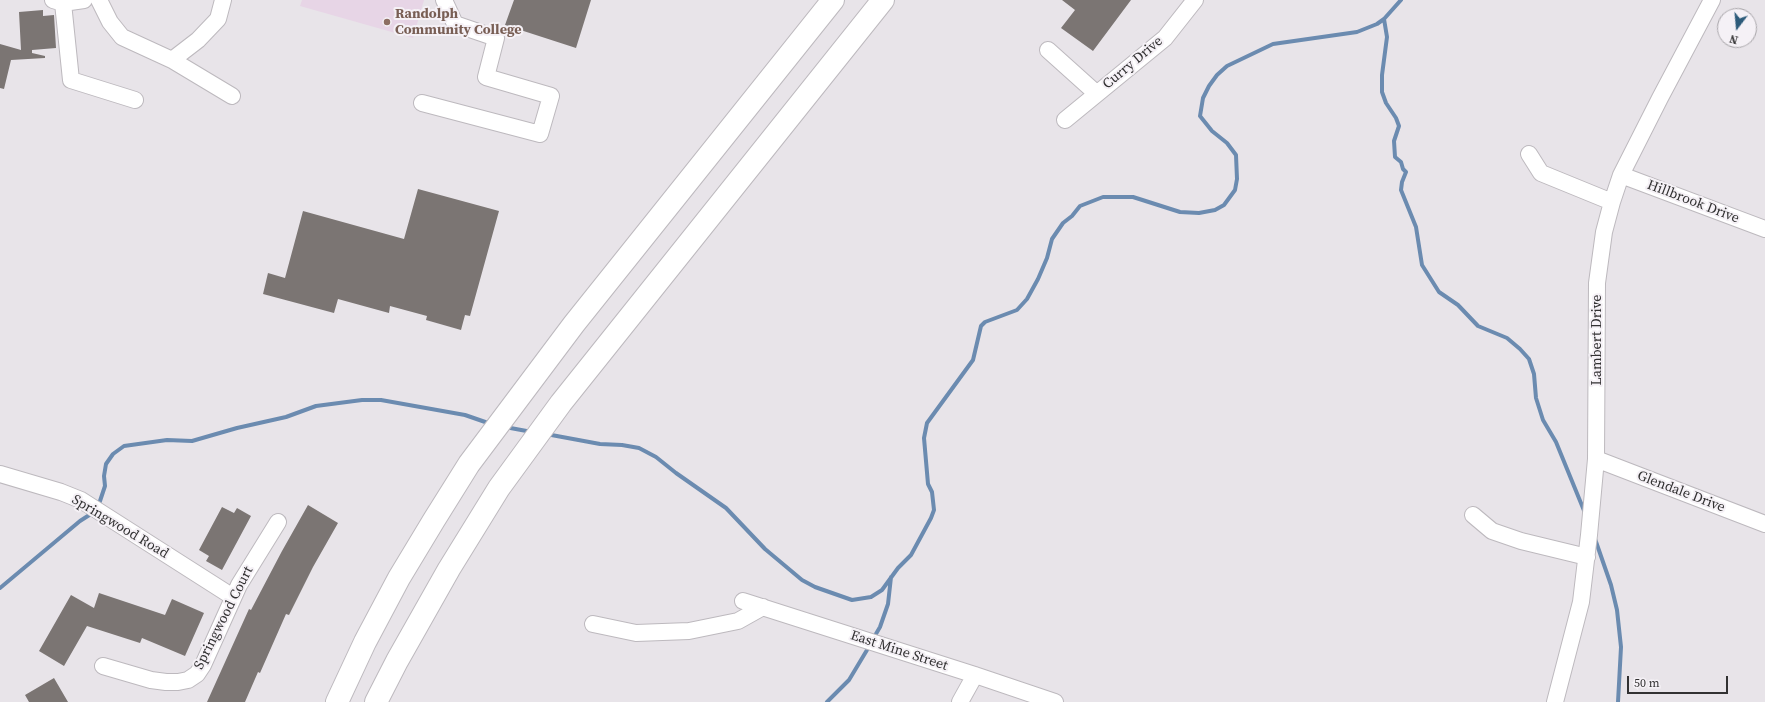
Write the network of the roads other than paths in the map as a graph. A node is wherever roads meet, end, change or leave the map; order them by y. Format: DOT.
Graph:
graph roads {
  1 [pos="84,0"];
  2 [pos="99,0"];
  3 [pos="223,0"];
  4 [pos="444,0"];
  5 [pos="833,0"];
  6 [pos="883,0"];
  7 [pos="1195,0"];
  8 [pos="1712,0"];
  9 [pos="58,1"];
  10 [pos="1048,50"];
  11 [pos="172,60"];
  12 [pos="1097,94"];
  13 [pos="232,96"];
  14 [pos="135,100"];
  15 [pos="422,103"];
  16 [pos="1065,120"];
  17 [pos="1529,154"];
  18 [pos="1621,175"];
  19 [pos="1612,202"];
  20 [pos="1765,229"];
  21 [pos="1596,459"];
  22 [pos="0,474"];
  23 [pos="1473,516"];
  24 [pos="278,522"];
  25 [pos="1765,524"];
  26 [pos="1587,557"];
  27 [pos="233,597"];
  28 [pos="743,601"];
  29 [pos="763,607"];
  30 [pos="593,624"];
  31 [pos="103,666"];
  32 [pos="975,675"];
  33 [pos="336,702"];
  34 [pos="376,702"];
  35 [pos="960,702"];
  36 [pos="1055,702"];
  37 [pos="1555,702"];
  1 -- 9 [label="street"];
  2 -- 11 [label="street"];
  3 -- 11 [label="street"];
  4 -- 15 [label="street"];
  5 -- 33 [label="highway"];
  6 -- 34 [label="highway"];
  7 -- 12 [label="street, Curry Drive"];
  8 -- 18 [label="street, Lambert Drive"];
  9 -- 14 [label="street"];
  10 -- 12 [label="street"];
  11 -- 13 [label="street"];
  12 -- 16 [label="street, Curry Drive"];
  17 -- 19 [label="street"];
  18 -- 19 [label="street, Lambert Drive"];
  18 -- 20 [label="street, Hillbrook Drive"];
  19 -- 21 [label="street, Lambert Drive"];
  21 -- 25 [label="street, Glendale Drive"];
  21 -- 26 [label="street, Lambert Drive"];
  22 -- 27 [label="street, Springwood Road"];
  23 -- 26 [label="street"];
  24 -- 27 [label="street, Springwood Court"];
  26 -- 37 [label="street, Lambert Drive"];
  27 -- 31 [label="street, Springwood Court"];
  28 -- 29 [label="street, East Mine Street"];
  29 -- 30 [label="street"];
  29 -- 32 [label="street, East Mine Street"];
  32 -- 35 [label="street"];
  32 -- 36 [label="street, East Mine Street"];
}
